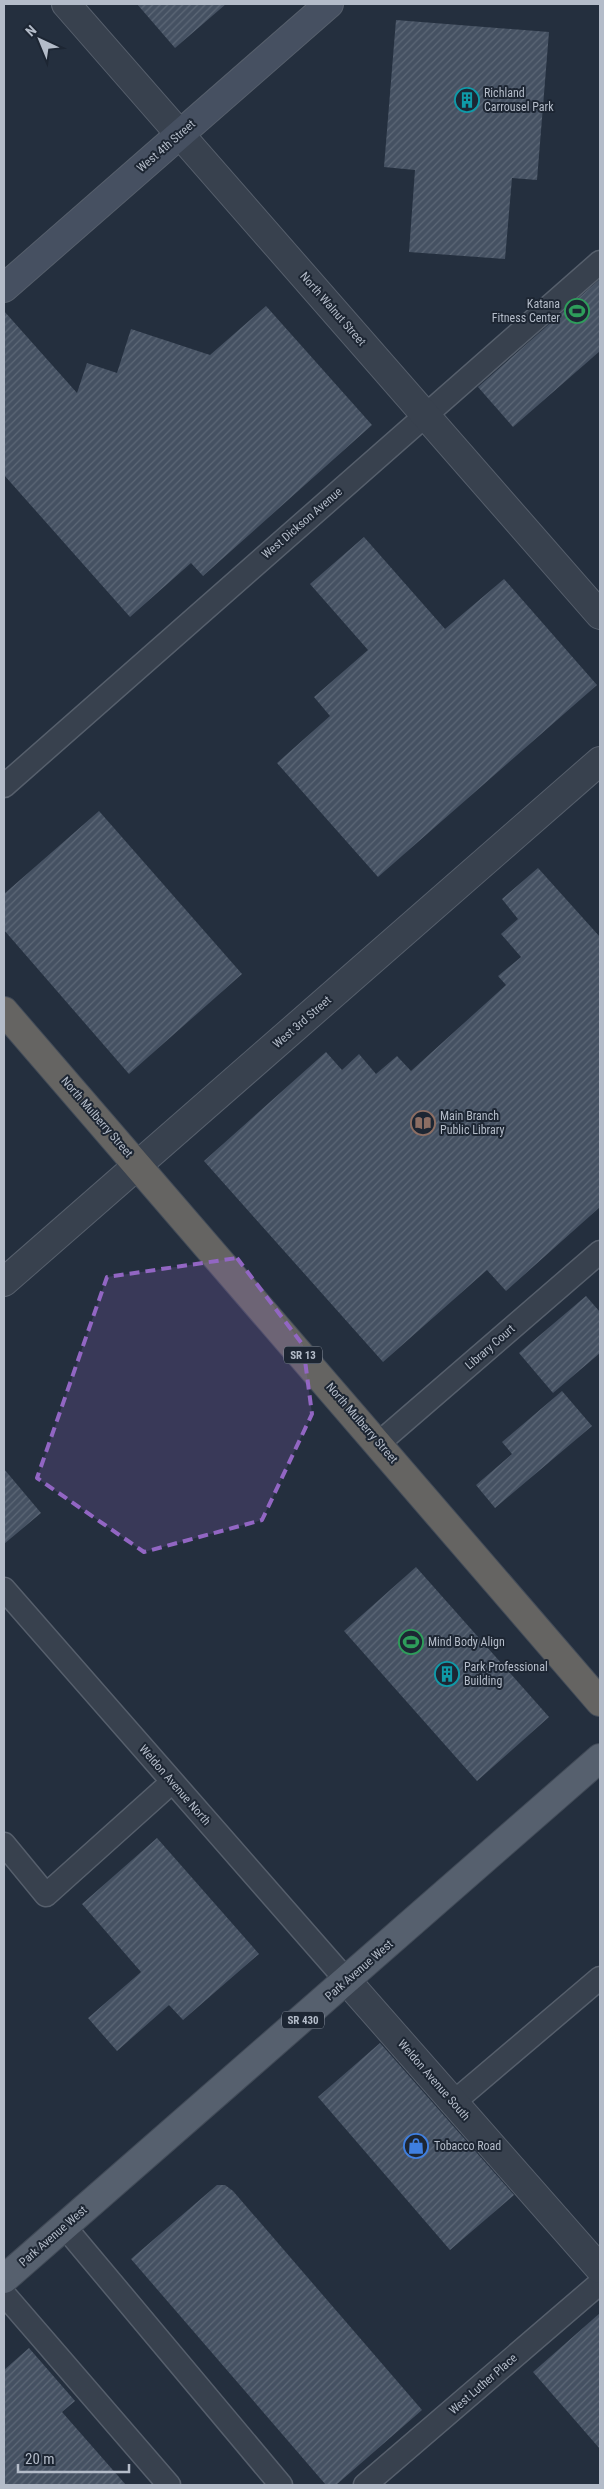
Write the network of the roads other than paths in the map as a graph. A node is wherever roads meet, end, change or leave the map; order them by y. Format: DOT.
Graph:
graph roads {
  1 [pos="66,4"];
  2 [pos="329,4"];
  3 [pos="180,134"];
  4 [pos="600,262"];
  5 [pos="4,288"];
  6 [pos="425,414"];
  7 [pos="600,615"];
  8 [pos="600,762"];
  9 [pos="4,786"];
  10 [pos="4,1011"];
  11 [pos="138,1165"];
  12 [pos="600,1252"];
  13 [pos="4,1282"];
  14 [pos="379,1443"];
  15 [pos="4,1589"];
  16 [pos="600,1702"];
  17 [pos="600,1758"];
  18 [pos="172,1782"];
  19 [pos="4,1844"];
  20 [pos="600,1978"];
  21 [pos="348,1981"];
  22 [pos="454,2102"];
  23 [pos="64,2226"];
  24 [pos="600,2269"];
  25 [pos="4,2279"];
  26 [pos="600,2283"];
  27 [pos="4,2294"];
  28 [pos="169,2485"];
  29 [pos="281,2485"];
  30 [pos="365,2485"];
  1 -- 3 [label="street, North Walnut Street"];
  2 -- 3 [label="main road, West 4th Street"];
  3 -- 5 [label="main road, West 4th Street"];
  3 -- 6 [label="street, North Walnut Street"];
  4 -- 6 [label="lane, West Dickson Avenue"];
  6 -- 7 [label="street, North Walnut Street"];
  6 -- 9 [label="lane, West Dickson Avenue"];
  8 -- 11 [label="street, West 3rd Street"];
  10 -- 11 [label="highway, North Mulberry Street / SR 13"];
  11 -- 13 [label="street, West 3rd Street"];
  11 -- 14 [label="highway, North Mulberry Street / SR 13"];
  12 -- 14 [label="lane, Library Court"];
  14 -- 16 [label="highway, North Mulberry Street / SR 13"];
  15 -- 18 [label="lane, Weldon Avenue North"];
  17 -- 21 [label="main road, Park Avenue West / SR 430"];
  18 -- 19 [label="lane"];
  18 -- 21 [label="lane, Weldon Avenue North"];
  20 -- 22 [label="lane"];
  21 -- 22 [label="street, Weldon Avenue South"];
  21 -- 23 [label="main road, Park Avenue West / SR 430"];
  22 -- 24 [label="street, Weldon Avenue South"];
  23 -- 25 [label="main road, Park Avenue West / SR 430"];
  23 -- 29 [label="lane"];
  26 -- 30 [label="lane, West Luther Place"];
  27 -- 28 [label="lane"];
}
